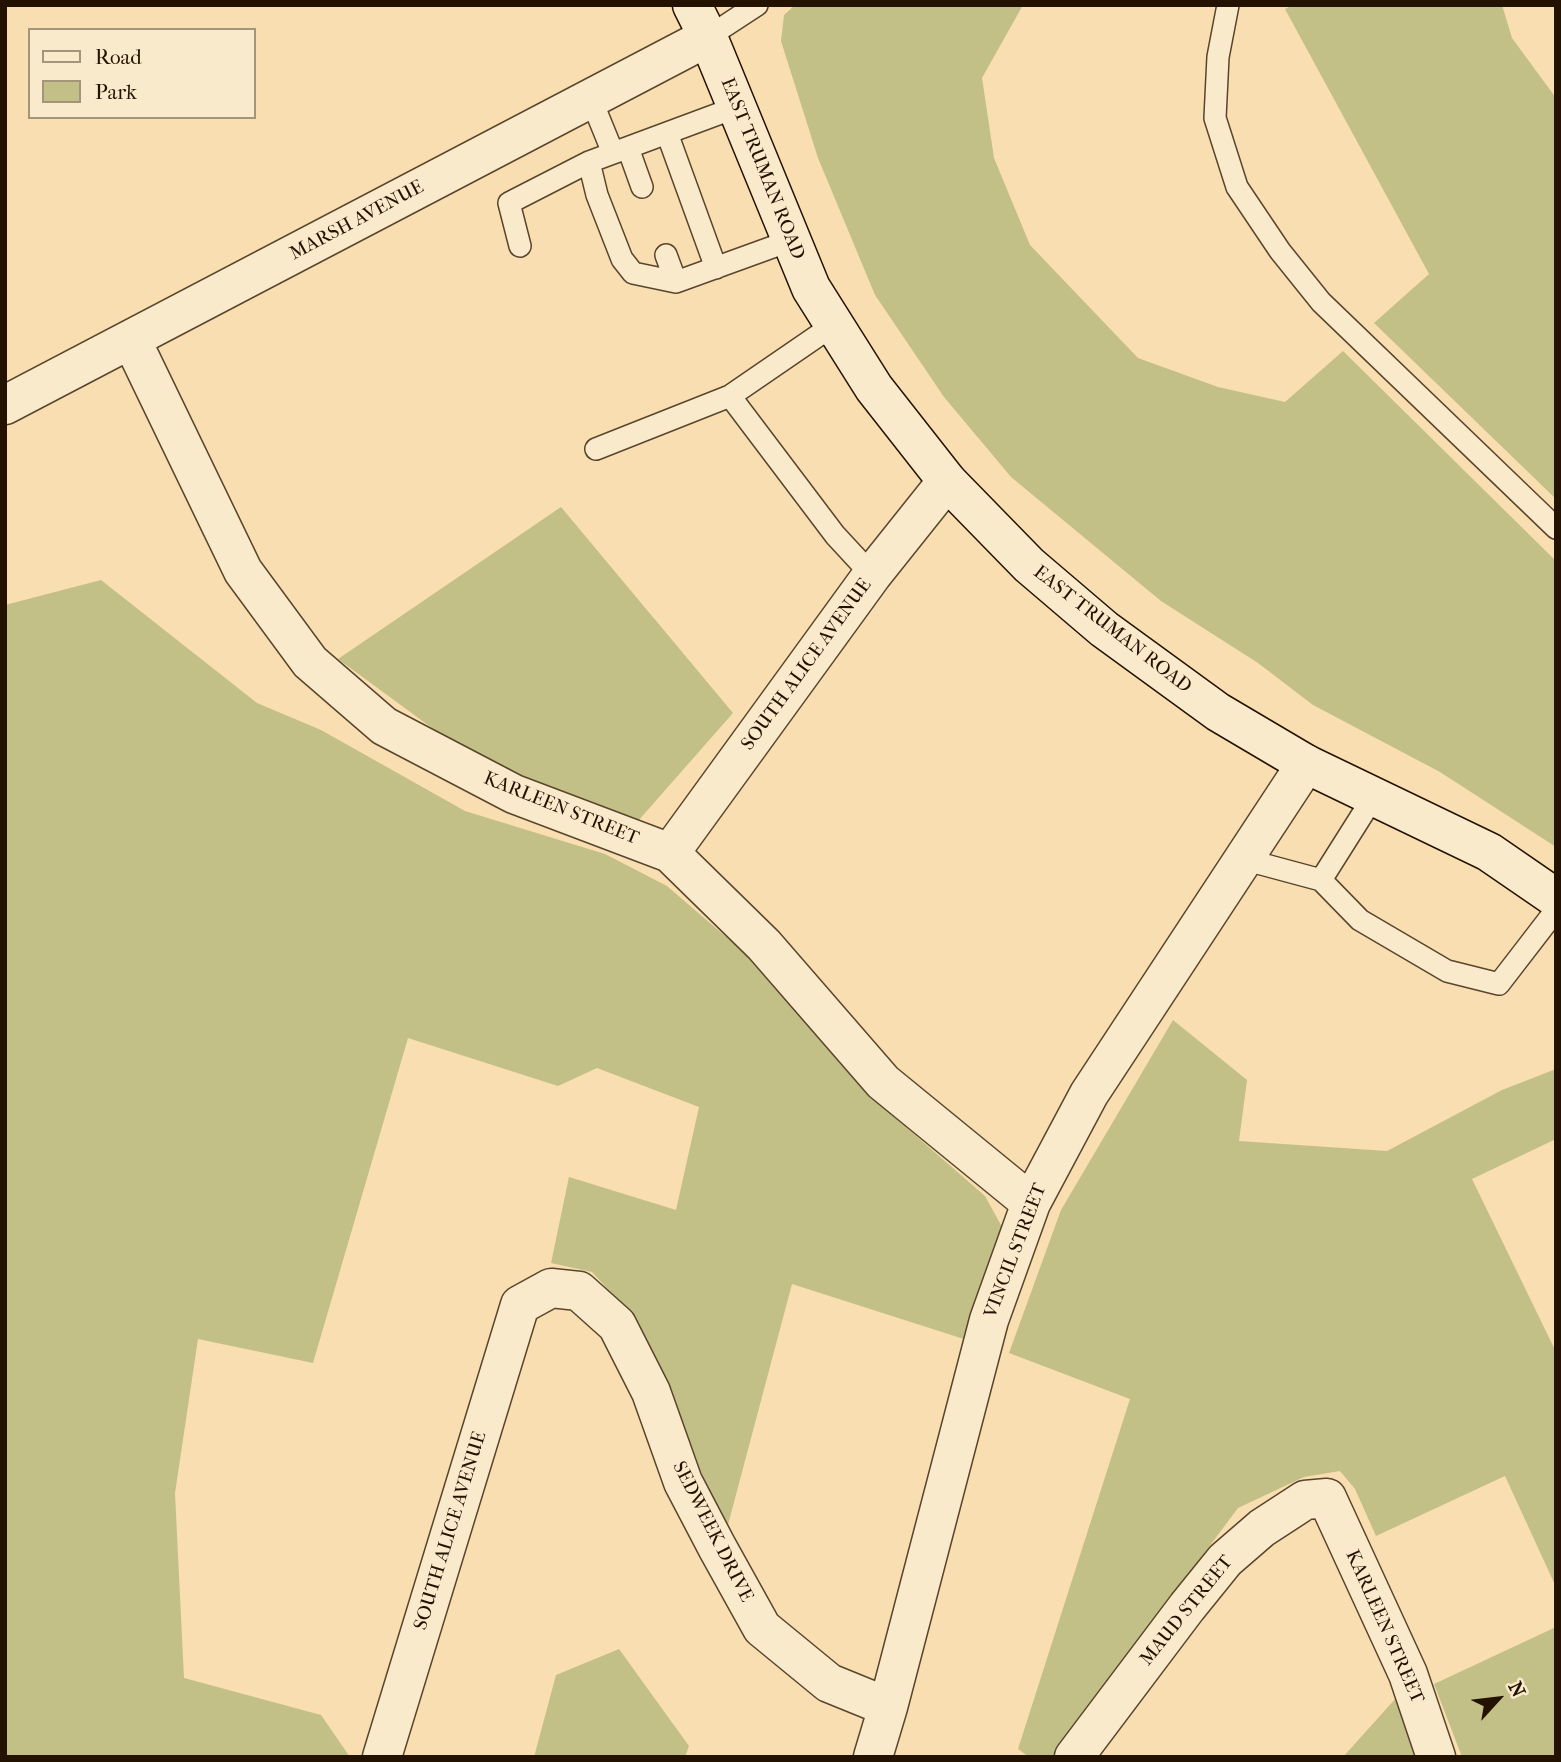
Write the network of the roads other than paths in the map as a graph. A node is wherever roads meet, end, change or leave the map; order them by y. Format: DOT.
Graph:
graph roads {
  1 [pos="757,5"];
  2 [pos="1228,5"];
  3 [pos="702,16"];
  4 [pos="591,99"];
  5 [pos="737,107"];
  6 [pos="667,133"];
  7 [pos="620,151"];
  8 [pos="589,162"];
  9 [pos="642,187"];
  10 [pos="792,240"];
  11 [pos="520,246"];
  12 [pos="666,255"];
  13 [pos="716,268"];
  14 [pos="676,282"];
  15 [pos="835,324"];
  16 [pos="131,339"];
  17 [pos="730,396"];
  18 [pos="5,405"];
  19 [pos="596,449"];
  20 [pos="947,481"];
  21 [pos="1556,528"];
  22 [pos="872,575"];
  23 [pos="1306,764"];
  24 [pos="1374,796"];
  25 [pos="670,853"];
  26 [pos="1244,859"];
  27 [pos="1321,880"];
  28 [pos="1556,898"];
  29 [pos="1556,910"];
  30 [pos="1031,1203"];
  31 [pos="520,1305"];
  32 [pos="1326,1498"];
  33 [pos="888,1707"];
  34 [pos="382,1757"];
  35 [pos="873,1757"];
  36 [pos="1074,1757"];
  37 [pos="1436,1757"];
  1 -- 3 [label="lane"];
  2 -- 21 [label="lane"];
  3 -- 4 [label="street, MARSH AVENUE"];
  3 -- 5 [label="street, EAST TRUMAN ROAD"];
  4 -- 7 [label="lane"];
  4 -- 16 [label="street, MARSH AVENUE"];
  5 -- 6 [label="lane"];
  5 -- 10 [label="street, EAST TRUMAN ROAD"];
  6 -- 7 [label="lane"];
  6 -- 13 [label="lane"];
  7 -- 8 [label="lane"];
  7 -- 9 [label="lane"];
  8 -- 11 [label="lane"];
  8 -- 14 [label="lane"];
  10 -- 13 [label="lane"];
  10 -- 15 [label="street, EAST TRUMAN ROAD"];
  12 -- 14 [label="lane"];
  13 -- 14 [label="lane"];
  15 -- 17 [label="lane"];
  15 -- 20 [label="street, EAST TRUMAN ROAD"];
  16 -- 18 [label="street, MARSH AVENUE"];
  16 -- 25 [label="street, KARLEEN STREET"];
  17 -- 19 [label="lane"];
  17 -- 22 [label="lane"];
  20 -- 22 [label="street, SOUTH ALICE AVENUE"];
  20 -- 23 [label="street, EAST TRUMAN ROAD"];
  22 -- 25 [label="street, SOUTH ALICE AVENUE"];
  23 -- 24 [label="street, EAST TRUMAN ROAD"];
  23 -- 26 [label="street, VINCIL STREET"];
  24 -- 27 [label="lane"];
  24 -- 28 [label="street, EAST TRUMAN ROAD"];
  25 -- 30 [label="street, KARLEEN STREET"];
  26 -- 27 [label="lane"];
  26 -- 30 [label="street, VINCIL STREET"];
  27 -- 29 [label="lane"];
  30 -- 33 [label="street, VINCIL STREET"];
  31 -- 33 [label="street, SEDWEEK DRIVE"];
  31 -- 34 [label="street, SOUTH ALICE AVENUE"];
  32 -- 36 [label="street, MAUD STREET"];
  32 -- 37 [label="street, KARLEEN STREET"];
  33 -- 35 [label="street, VINCIL STREET"];
}
